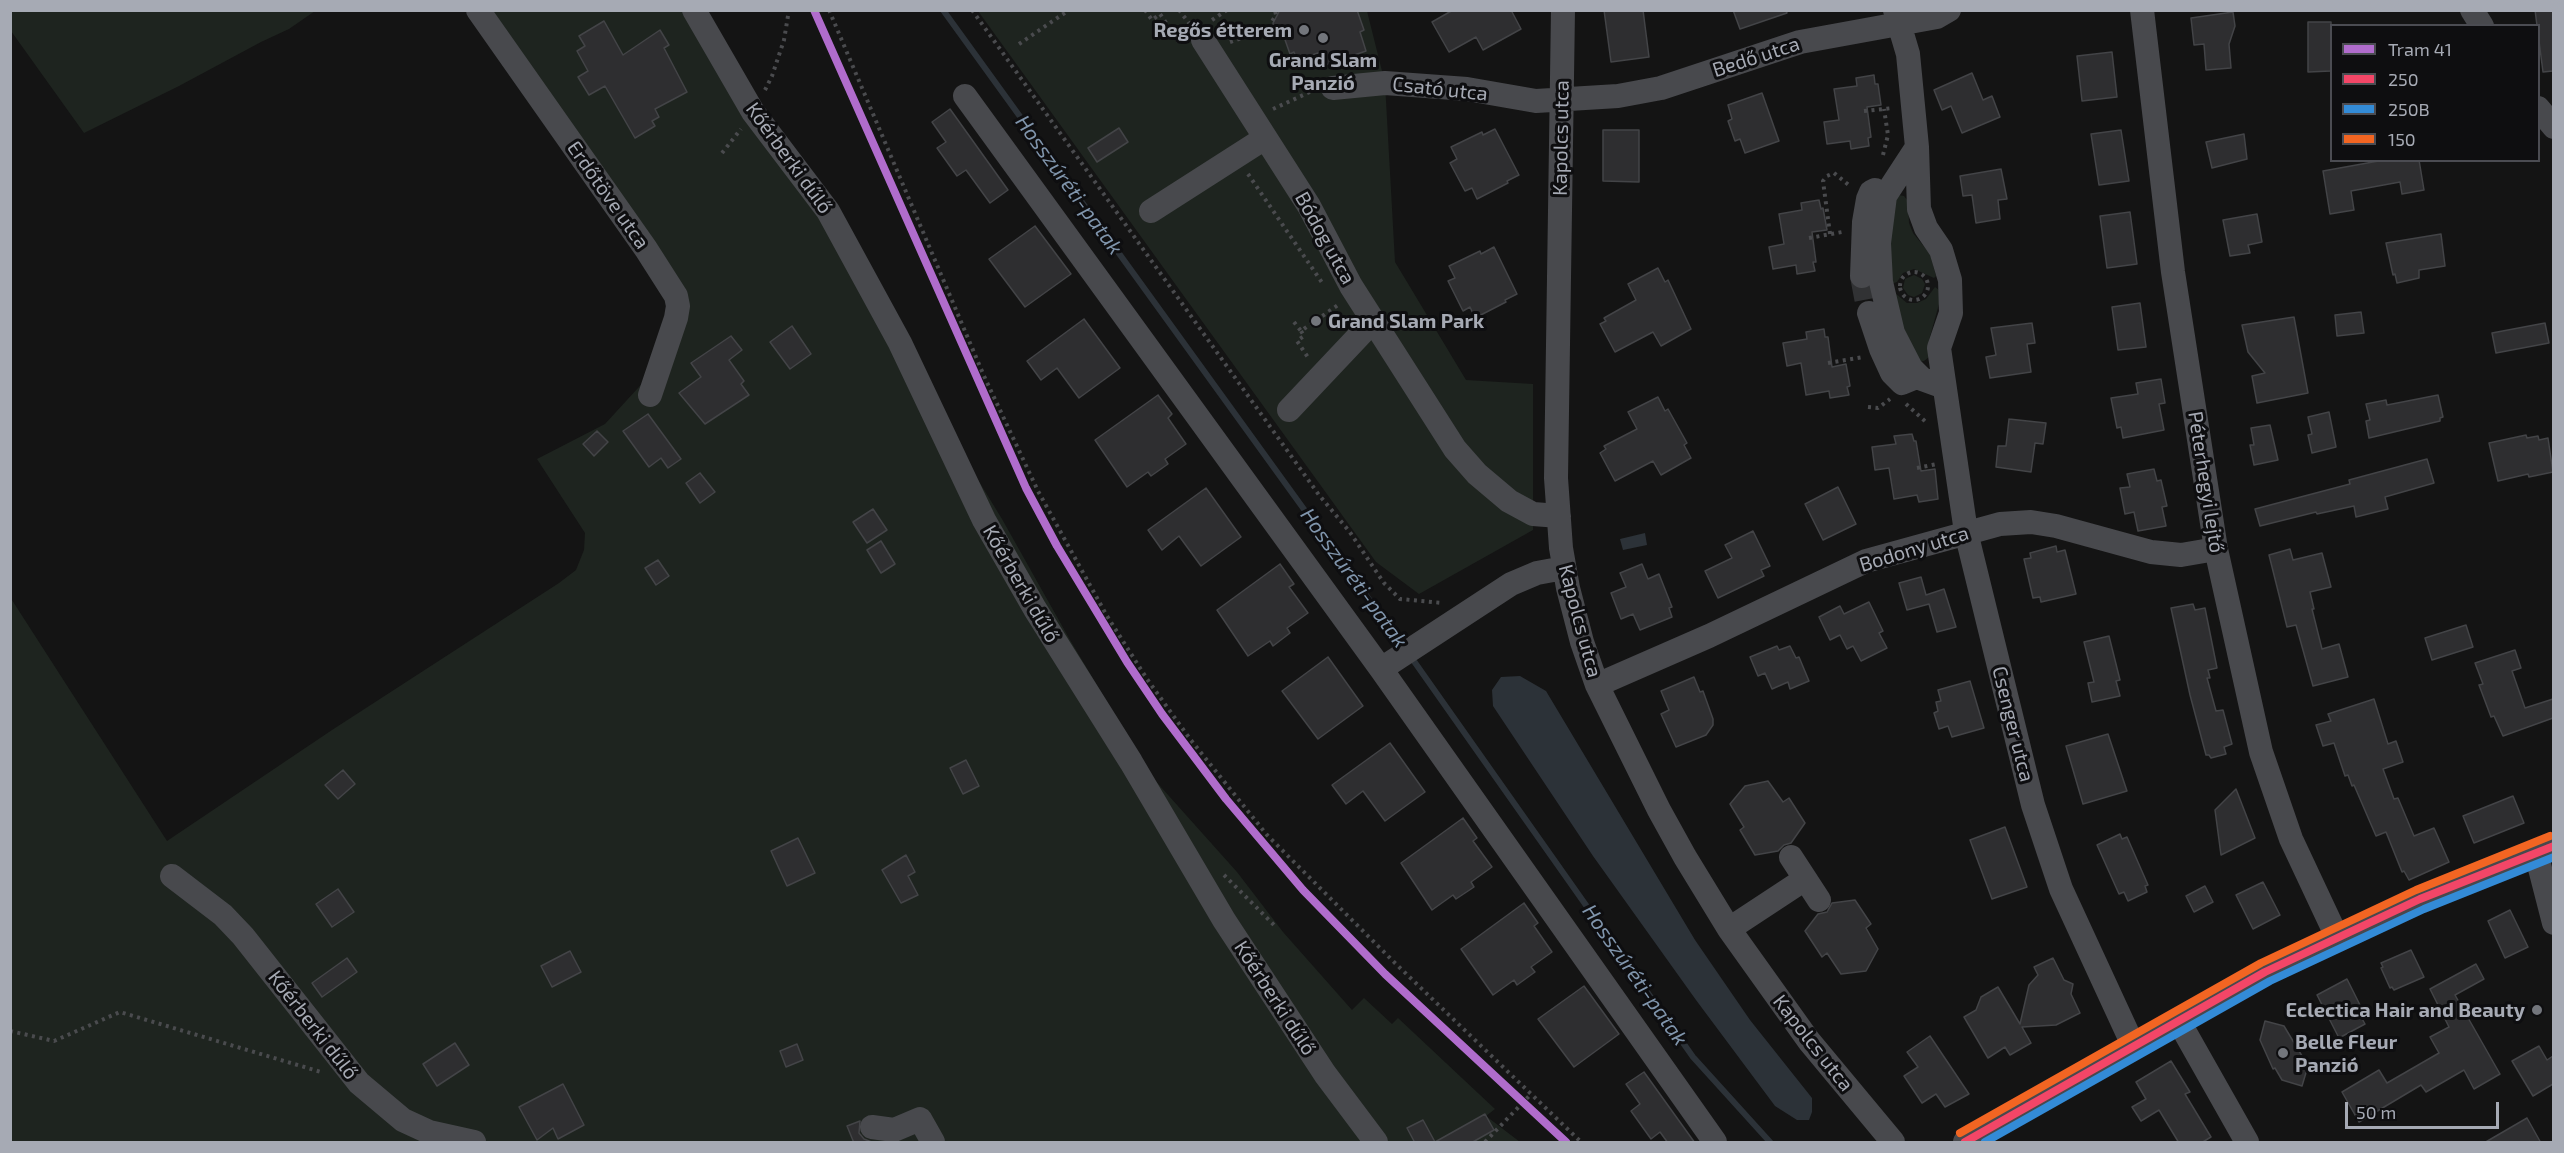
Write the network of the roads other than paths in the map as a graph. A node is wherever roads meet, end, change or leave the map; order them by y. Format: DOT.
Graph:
graph roads {
  1 [pos="478,10"];
  2 [pos="694,10"];
  3 [pos="1563,10"];
  4 [pos="1949,10"];
  5 [pos="2142,10"];
  6 [pos="2472,10"];
  7 [pos="1897,18"];
  8 [pos="2481,24"];
  9 [pos="1207,46"];
  10 [pos="1333,88"];
  11 [pos="965,96"];
  12 [pos="1562,101"];
  13 [pos="2540,111"];
  14 [pos="2553,127"];
  15 [pos="1260,129"];
  16 [pos="1917,147"];
  17 [pos="1891,183"];
  18 [pos="1151,211"];
  19 [pos="1862,276"];
  20 [pos="1869,312"];
  21 [pos="1373,321"];
  22 [pos="1919,376"];
  23 [pos="1944,387"];
  24 [pos="650,395"];
  25 [pos="1289,410"];
  26 [pos="1559,516"];
  27 [pos="1966,532"];
  28 [pos="2216,549"];
  29 [pos="1564,568"];
  30 [pos="1387,665"];
  31 [pos="1597,685"];
  32 [pos="2545,850"];
  33 [pos="1791,857"];
  34 [pos="172,876"];
  35 [pos="1805,879"];
  36 [pos="1819,900"];
  37 [pos="2553,923"];
  38 [pos="1729,929"];
  39 [pos="2337,937"];
  40 [pos="2178,1020"];
  41 [pos="2133,1046"];
  42 [pos="872,1127"];
  43 [pos="474,1143"];
  44 [pos="933,1143"];
  45 [pos="1376,1143"];
  46 [pos="1715,1143"];
  47 [pos="1893,1143"];
  48 [pos="1965,1143"];
  49 [pos="2247,1143"];
  1 -- 24 [label="street, Erdőtöve utca"];
  2 -- 45 [label="street, Kőérberki dűlő"];
  3 -- 12 [label="street, Kapolcs utca"];
  4 -- 7 [label="street, Bedő utca"];
  5 -- 28 [label="street, Péterhegyi lejtő"];
  6 -- 8 [label="street"];
  7 -- 12 [label="street, Bedő utca"];
  7 -- 16 [label="street, Csenger utca"];
  9 -- 15 [label="street, Bódog utca"];
  10 -- 12 [label="street, Csató utca"];
  11 -- 30 [label="street"];
  12 -- 26 [label="street, Kapolcs utca"];
  13 -- 14 [label="street"];
  15 -- 18 [label="street"];
  15 -- 21 [label="street, Bódog utca"];
  16 -- 17 [label="street"];
  16 -- 23 [label="street, Csenger utca"];
  17 -- 19 [label="street"];
  17 -- 22 [label="street"];
  20 -- 22 [label="street"];
  21 -- 25 [label="street"];
  21 -- 26 [label="street, Bódog utca"];
  22 -- 23 [label="street"];
  23 -- 27 [label="street, Csenger utca"];
  26 -- 29 [label="street, Kapolcs utca"];
  27 -- 28 [label="street, Bodony utca"];
  27 -- 31 [label="street, Bodony utca"];
  27 -- 41 [label="street, Csenger utca"];
  28 -- 39 [label="street, Péterhegyi lejtő"];
  29 -- 30 [label="street"];
  29 -- 31 [label="street, Kapolcs utca"];
  30 -- 46 [label="street"];
  31 -- 38 [label="street, Kapolcs utca"];
  32 -- 37 [label="street"];
  32 -- 39 [label="street"];
  33 -- 35 [label="street"];
  34 -- 43 [label="street, Kőérberki dűlő"];
  35 -- 36 [label="street"];
  35 -- 38 [label="street"];
  38 -- 47 [label="street, Kapolcs utca"];
  39 -- 40 [label="street"];
  40 -- 41 [label="street"];
  40 -- 49 [label="street"];
  41 -- 48 [label="street"];
  42 -- 44 [label="street"];
}
